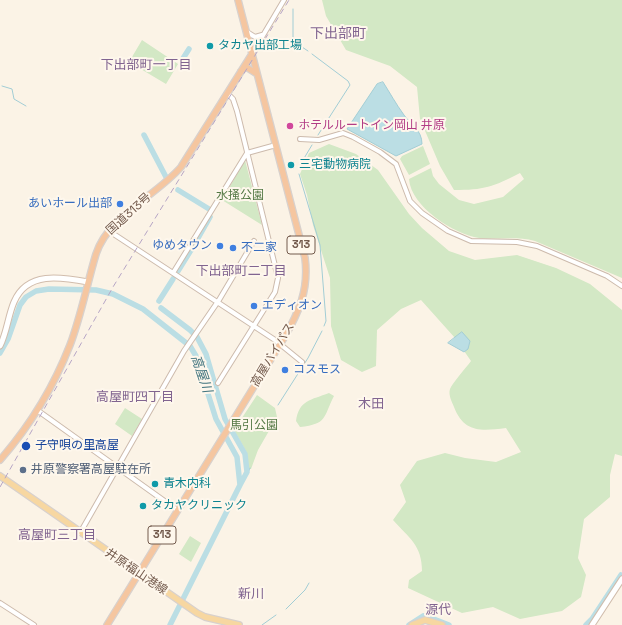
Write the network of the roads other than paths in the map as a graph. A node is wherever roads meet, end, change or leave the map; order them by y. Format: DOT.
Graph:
graph roads {
  1 [pos="238,0"];
  2 [pos="284,0"];
  3 [pos="246,30"];
  4 [pos="264,33"];
  5 [pos="252,54"];
  6 [pos="240,71"];
  7 [pos="257,74"];
  8 [pos="227,93"];
  9 [pos="300,139"];
  10 [pos="276,145"];
  11 [pos="247,153"];
  12 [pos="109,231"];
  13 [pos="254,241"];
  14 [pos="173,273"];
  15 [pos="87,283"];
  16 [pos="622,286"];
  17 [pos="218,303"];
  18 [pos="254,326"];
  19 [pos="280,344"];
  20 [pos="0,346"];
  21 [pos="302,362"];
  22 [pos="218,383"];
  23 [pos="37,410"];
  24 [pos="0,460"];
  25 [pos="118,468"];
  26 [pos="0,476"];
  27 [pos="177,510"];
  28 [pos="80,533"];
  29 [pos="140,574"];
  30 [pos="622,579"];
  31 [pos="0,603"];
  32 [pos="34,625"];
  33 [pos="107,625"];
  34 [pos="239,625"];
  35 [pos="412,625"];
  36 [pos="442,625"];
  37 [pos="592,625"];
  1 -- 3 [label="highway, 313"];
  2 -- 4 [label="street"];
  3 -- 4 [label="street"];
  3 -- 5 [label="highway, 313"];
  4 -- 5 [label="street"];
  5 -- 6 [label="highway, 国道313号"];
  5 -- 7 [label="highway, 高屋バイパス / 313"];
  6 -- 7 [label="highway"];
  6 -- 8 [label="highway, 国道313号"];
  7 -- 10 [label="highway, 高屋バイパス / 313"];
  8 -- 11 [label="street"];
  8 -- 12 [label="highway, 国道313号"];
  9 -- 16 [label="street"];
  10 -- 11 [label="street"];
  10 -- 19 [label="highway, 高屋バイパス / 313"];
  11 -- 14 [label="street"];
  11 -- 18 [label="street"];
  12 -- 14 [label="street"];
  12 -- 15 [label="highway, 国道313号"];
  13 -- 17 [label="street"];
  14 -- 17 [label="street"];
  15 -- 20 [label="main road"];
  15 -- 23 [label="highway, 国道313号"];
  17 -- 18 [label="street"];
  17 -- 25 [label="street"];
  18 -- 19 [label="street"];
  18 -- 22 [label="street"];
  19 -- 21 [label="street"];
  19 -- 27 [label="highway, 高屋バイパス / 313"];
  23 -- 24 [label="highway, 国道313号"];
  23 -- 25 [label="street"];
  25 -- 27 [label="street"];
  25 -- 28 [label="street"];
  26 -- 28 [label="main road, 井原福山港線"];
  27 -- 29 [label="highway, 高屋バイパス / 313"];
  28 -- 29 [label="main road, 井原福山港線"];
  29 -- 33 [label="highway, 高屋バイパス / 313"];
  29 -- 34 [label="main road, 井原福山港線"];
  30 -- 37 [label="main road"];
  31 -- 32 [label="street"];
  35 -- 36 [label="main road"];
}
